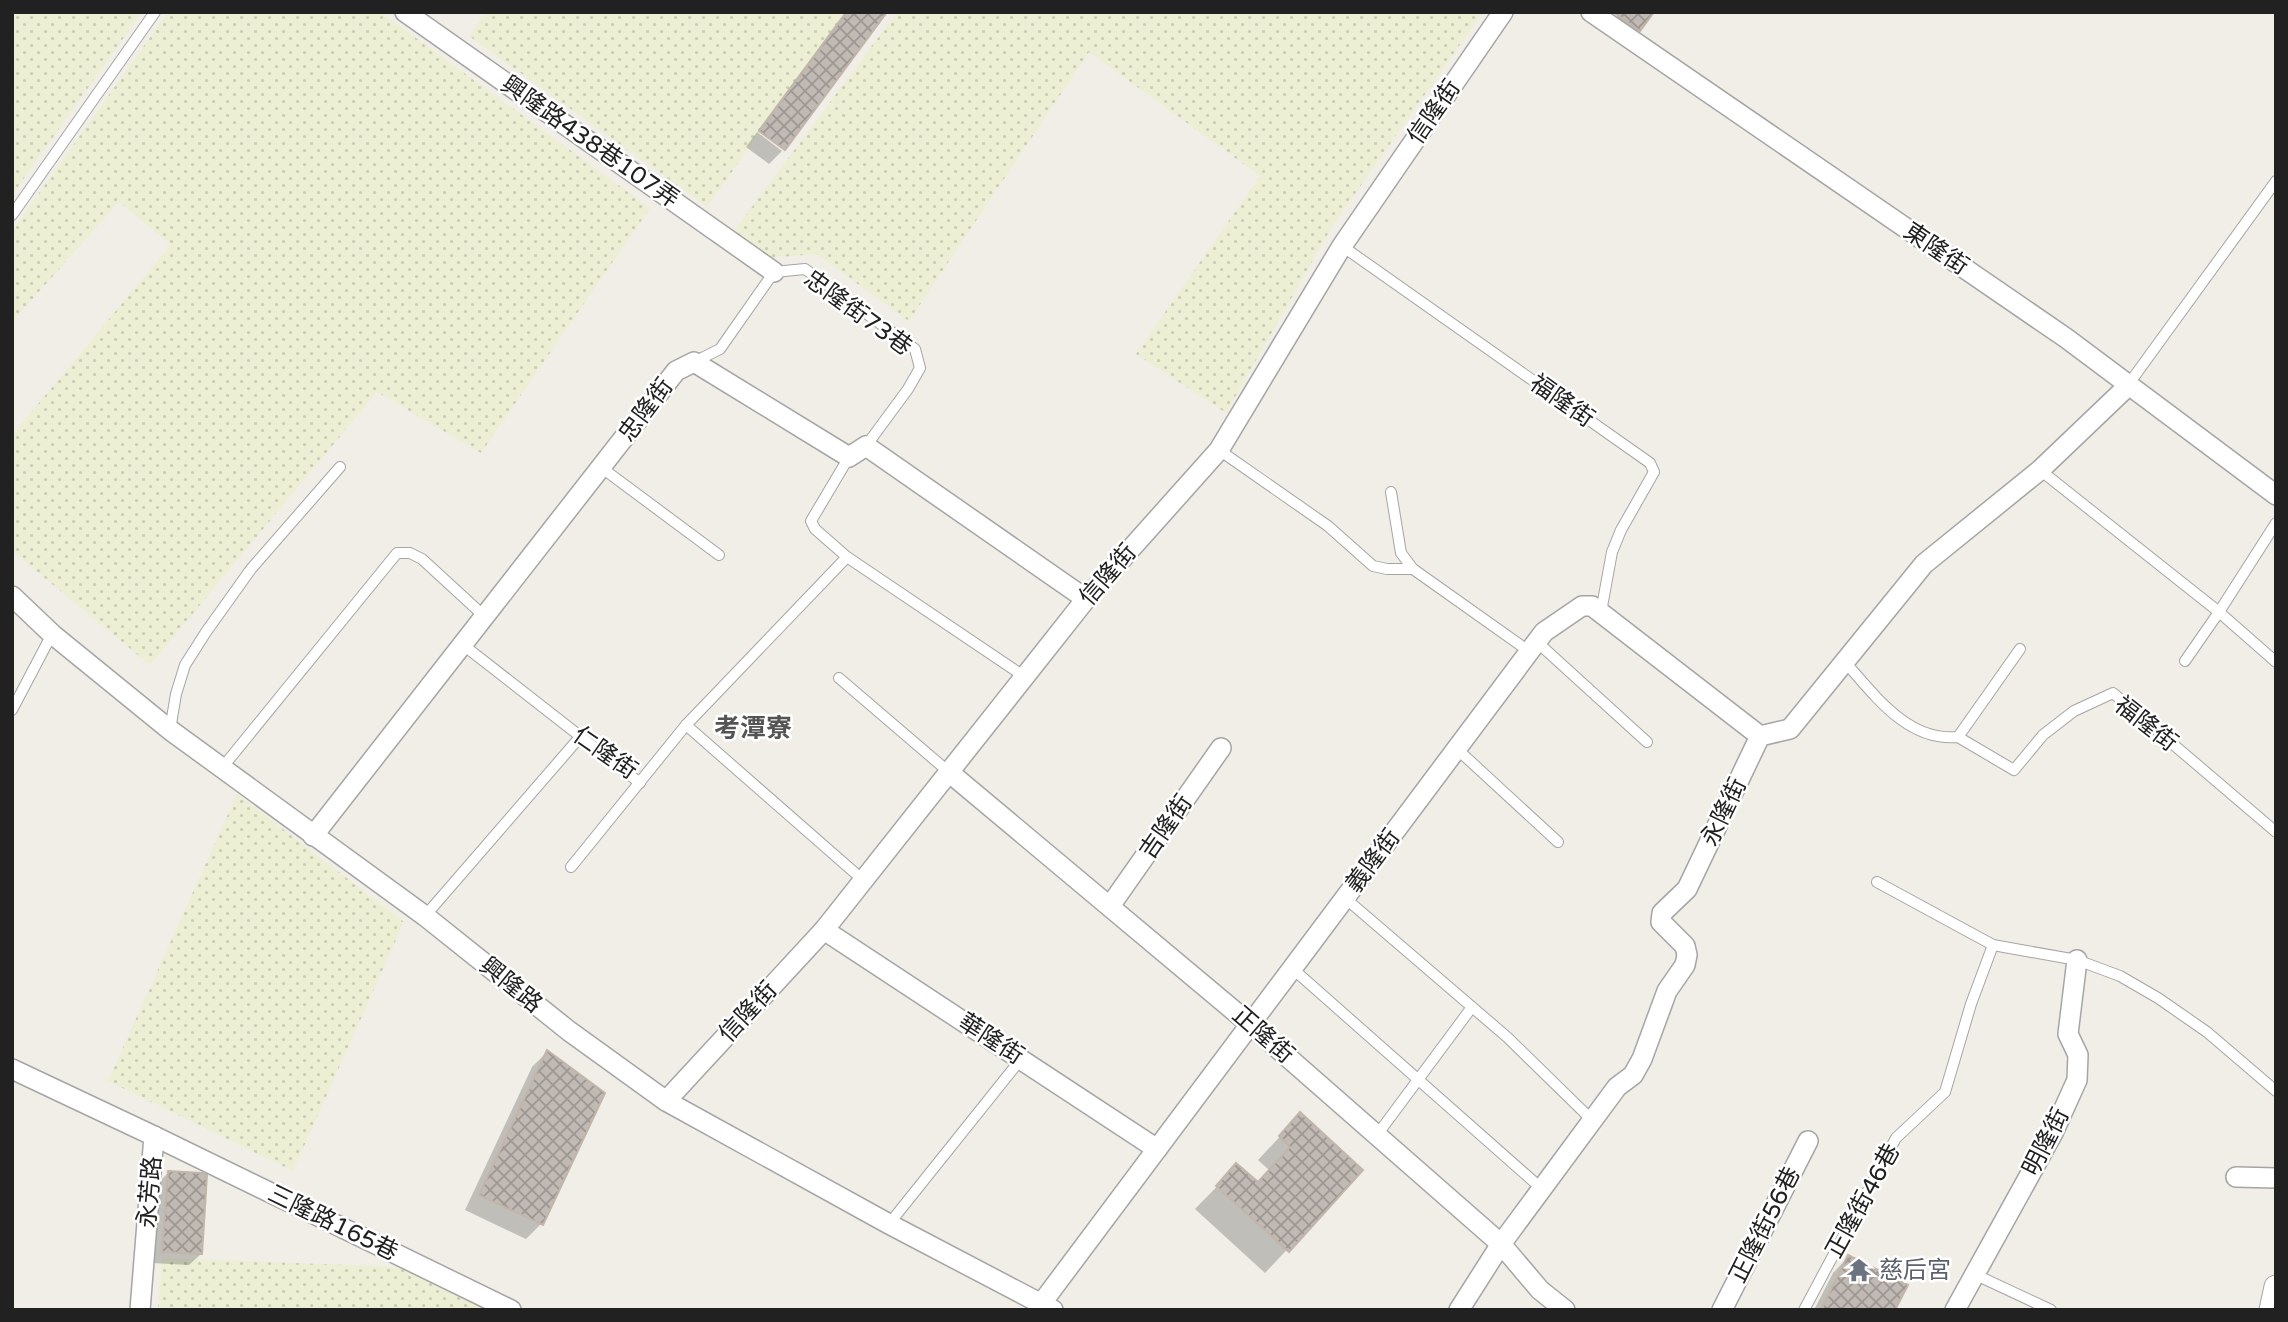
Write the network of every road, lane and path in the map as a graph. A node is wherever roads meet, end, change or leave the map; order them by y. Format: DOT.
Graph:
graph roads {
  1 [pos="155,12"];
  2 [pos="405,12"];
  3 [pos="1503,12"];
  4 [pos="1591,12"];
  5 [pos="2276,181"];
  6 [pos="12,215"];
  7 [pos="1342,246"];
  8 [pos="774,272"];
  9 [pos="694,362"];
  10 [pos="2128,386"];
  11 [pos="866,446"];
  12 [pos="1219,450"];
  13 [pos="849,457"];
  14 [pos="340,467"];
  15 [pos="602,468"];
  16 [pos="2040,470"];
  17 [pos="1391,492"];
  18 [pos="2276,495"];
  19 [pos="2276,523"];
  20 [pos="719,555"];
  21 [pos="847,558"];
  22 [pos="1413,569"];
  23 [pos="12,596"];
  24 [pos="1086,599"];
  25 [pos="2220,612"];
  26 [pos="1600,613"];
  27 [pos="484,616"];
  28 [pos="52,635"];
  29 [pos="461,644"];
  30 [pos="1533,647"];
  31 [pos="2020,649"];
  32 [pos="1844,661"];
  33 [pos="2185,662"];
  34 [pos="2276,662"];
  35 [pos="1025,677"];
  36 [pos="839,678"];
  37 [pos="12,710"];
  38 [pos="686,725"];
  39 [pos="170,730"];
  40 [pos="1760,736"];
  41 [pos="580,737"];
  42 [pos="1958,737"];
  43 [pos="1647,742"];
  44 [pos="1222,748"];
  45 [pos="1457,749"];
  46 [pos="222,768"];
  47 [pos="950,773"];
  48 [pos="640,783"];
  49 [pos="2276,832"];
  50 [pos="313,836"];
  51 [pos="1558,842"];
  52 [pos="571,867"];
  53 [pos="863,880"];
  54 [pos="1877,882"];
  55 [pos="1345,898"];
  56 [pos="1110,906"];
  57 [pos="425,916"];
  58 [pos="824,930"];
  59 [pos="1993,945"];
  60 [pos="2077,960"];
  61 [pos="1293,969"];
  62 [pos="1472,1007"];
  63 [pos="1251,1025"];
  64 [pos="1021,1059"];
  65 [pos="17,1074"];
  66 [pos="1418,1079"];
  67 [pos="2276,1091"];
  68 [pos="666,1101"];
  69 [pos="1592,1120"];
  70 [pos="1377,1135"];
  71 [pos="154,1136"];
  72 [pos="1808,1141"];
  73 [pos="1157,1149"];
  74 [pos="2236,1177"];
  75 [pos="2276,1178"];
  76 [pos="1542,1189"];
  77 [pos="889,1224"];
  78 [pos="1501,1244"];
  79 [pos="1974,1274"];
  80 [pos="2276,1287"];
  81 [pos="1047,1307"];
  82 [pos="140,1310"];
  83 [pos="511,1310"];
  84 [pos="1459,1310"];
  85 [pos="1565,1310"];
  86 [pos="1722,1310"];
  87 [pos="1804,1310"];
  88 [pos="1955,1310"];
  89 [pos="2051,1310"];
  90 [pos="2271,1310"];
  1 -- 6 [label="lane"];
  2 -- 8 [label="street, 興隆路438巷107弄"];
  3 -- 7 [label="street, 信隆街"];
  4 -- 10 [label="street, 東隆街"];
  5 -- 10 [label="lane"];
  7 -- 12 [label="street, 信隆街"];
  7 -- 26 [label="lane, 福隆街"];
  8 -- 9 [label="lane, 忠隆街73巷"];
  8 -- 11 [label="lane, 忠隆街73巷"];
  9 -- 13 [label="street, 忠隆街"];
  9 -- 15 [label="street, 忠隆街"];
  10 -- 16 [label="street"];
  10 -- 18 [label="street, 東隆街"];
  11 -- 13 [label="street"];
  11 -- 24 [label="street"];
  12 -- 22 [label="lane"];
  12 -- 24 [label="street, 信隆街"];
  13 -- 21 [label="lane"];
  14 -- 39 [label="lane"];
  15 -- 20 [label="lane"];
  15 -- 27 [label="street, 忠隆街"];
  16 -- 25 [label="lane"];
  16 -- 32 [label="street"];
  17 -- 22 [label="lane"];
  19 -- 25 [label="lane"];
  21 -- 35 [label="lane"];
  21 -- 38 [label="lane, 仁隆街"];
  22 -- 30 [label="lane"];
  23 -- 28 [label="street, 興隆路"];
  24 -- 35 [label="street, 信隆街"];
  25 -- 33 [label="lane"];
  25 -- 34 [label="lane"];
  26 -- 30 [label="street, 義隆街"];
  26 -- 40 [label="street"];
  27 -- 29 [label="street, 忠隆街"];
  27 -- 46 [label="lane"];
  28 -- 37 [label="lane"];
  28 -- 39 [label="street, 興隆路"];
  29 -- 41 [label="lane, 仁隆街"];
  29 -- 50 [label="street, 忠隆街"];
  30 -- 43 [label="lane"];
  30 -- 45 [label="street, 義隆街"];
  31 -- 42 [label="lane"];
  32 -- 40 [label="street"];
  32 -- 42 [label="lane, 福隆街"];
  35 -- 47 [label="street, 信隆街"];
  36 -- 47 [label="lane"];
  38 -- 48 [label="lane, 仁隆街"];
  38 -- 53 [label="lane"];
  39 -- 46 [label="street, 興隆路"];
  40 -- 69 [label="street, 永隆街"];
  41 -- 48 [label="lane, 仁隆街"];
  41 -- 57 [label="lane"];
  42 -- 49 [label="lane, 福隆街"];
  44 -- 56 [label="street, 吉隆街"];
  45 -- 51 [label="lane"];
  45 -- 55 [label="street, 義隆街"];
  46 -- 50 [label="street, 興隆路"];
  47 -- 53 [label="street, 信隆街"];
  47 -- 56 [label="street, 正隆街"];
  48 -- 52 [label="lane"];
  50 -- 57 [label="street, 興隆路"];
  53 -- 58 [label="street, 信隆街"];
  54 -- 59 [label="lane"];
  55 -- 61 [label="street, 義隆街"];
  55 -- 62 [label="lane"];
  56 -- 63 [label="street, 正隆街"];
  57 -- 68 [label="street, 興隆路"];
  58 -- 64 [label="street, 華隆街"];
  58 -- 68 [label="street, 信隆街"];
  59 -- 60 [label="lane"];
  59 -- 87 [label="lane, 正隆街46巷"];
  60 -- 67 [label="lane"];
  60 -- 79 [label="street, 明隆街"];
  61 -- 63 [label="street, 義隆街"];
  61 -- 66 [label="lane"];
  62 -- 66 [label="lane"];
  62 -- 69 [label="lane"];
  63 -- 70 [label="street, 正隆街"];
  63 -- 73 [label="street, 義隆街"];
  64 -- 73 [label="street, 華隆街"];
  64 -- 77 [label="lane"];
  65 -- 71 [label="street, 永芳路"];
  66 -- 70 [label="lane"];
  66 -- 76 [label="lane"];
  68 -- 77 [label="street, 興隆路"];
  69 -- 76 [label="street, 永隆街"];
  70 -- 78 [label="street, 正隆街"];
  71 -- 82 [label="street, 永芳路"];
  71 -- 83 [label="street, 三隆路165巷"];
  72 -- 86 [label="street, 正隆街56巷"];
  73 -- 81 [label="street, 義隆街"];
  74 -- 75 [label="street"];
  76 -- 78 [label="street, 永隆街"];
  77 -- 81 [label="street, 興隆路"];
  78 -- 84 [label="street, 永隆街"];
  78 -- 85 [label="street, 正隆街"];
  79 -- 88 [label="street, 明隆街"];
  79 -- 89 [label="lane"];
  80 -- 90 [label="street"];
}
